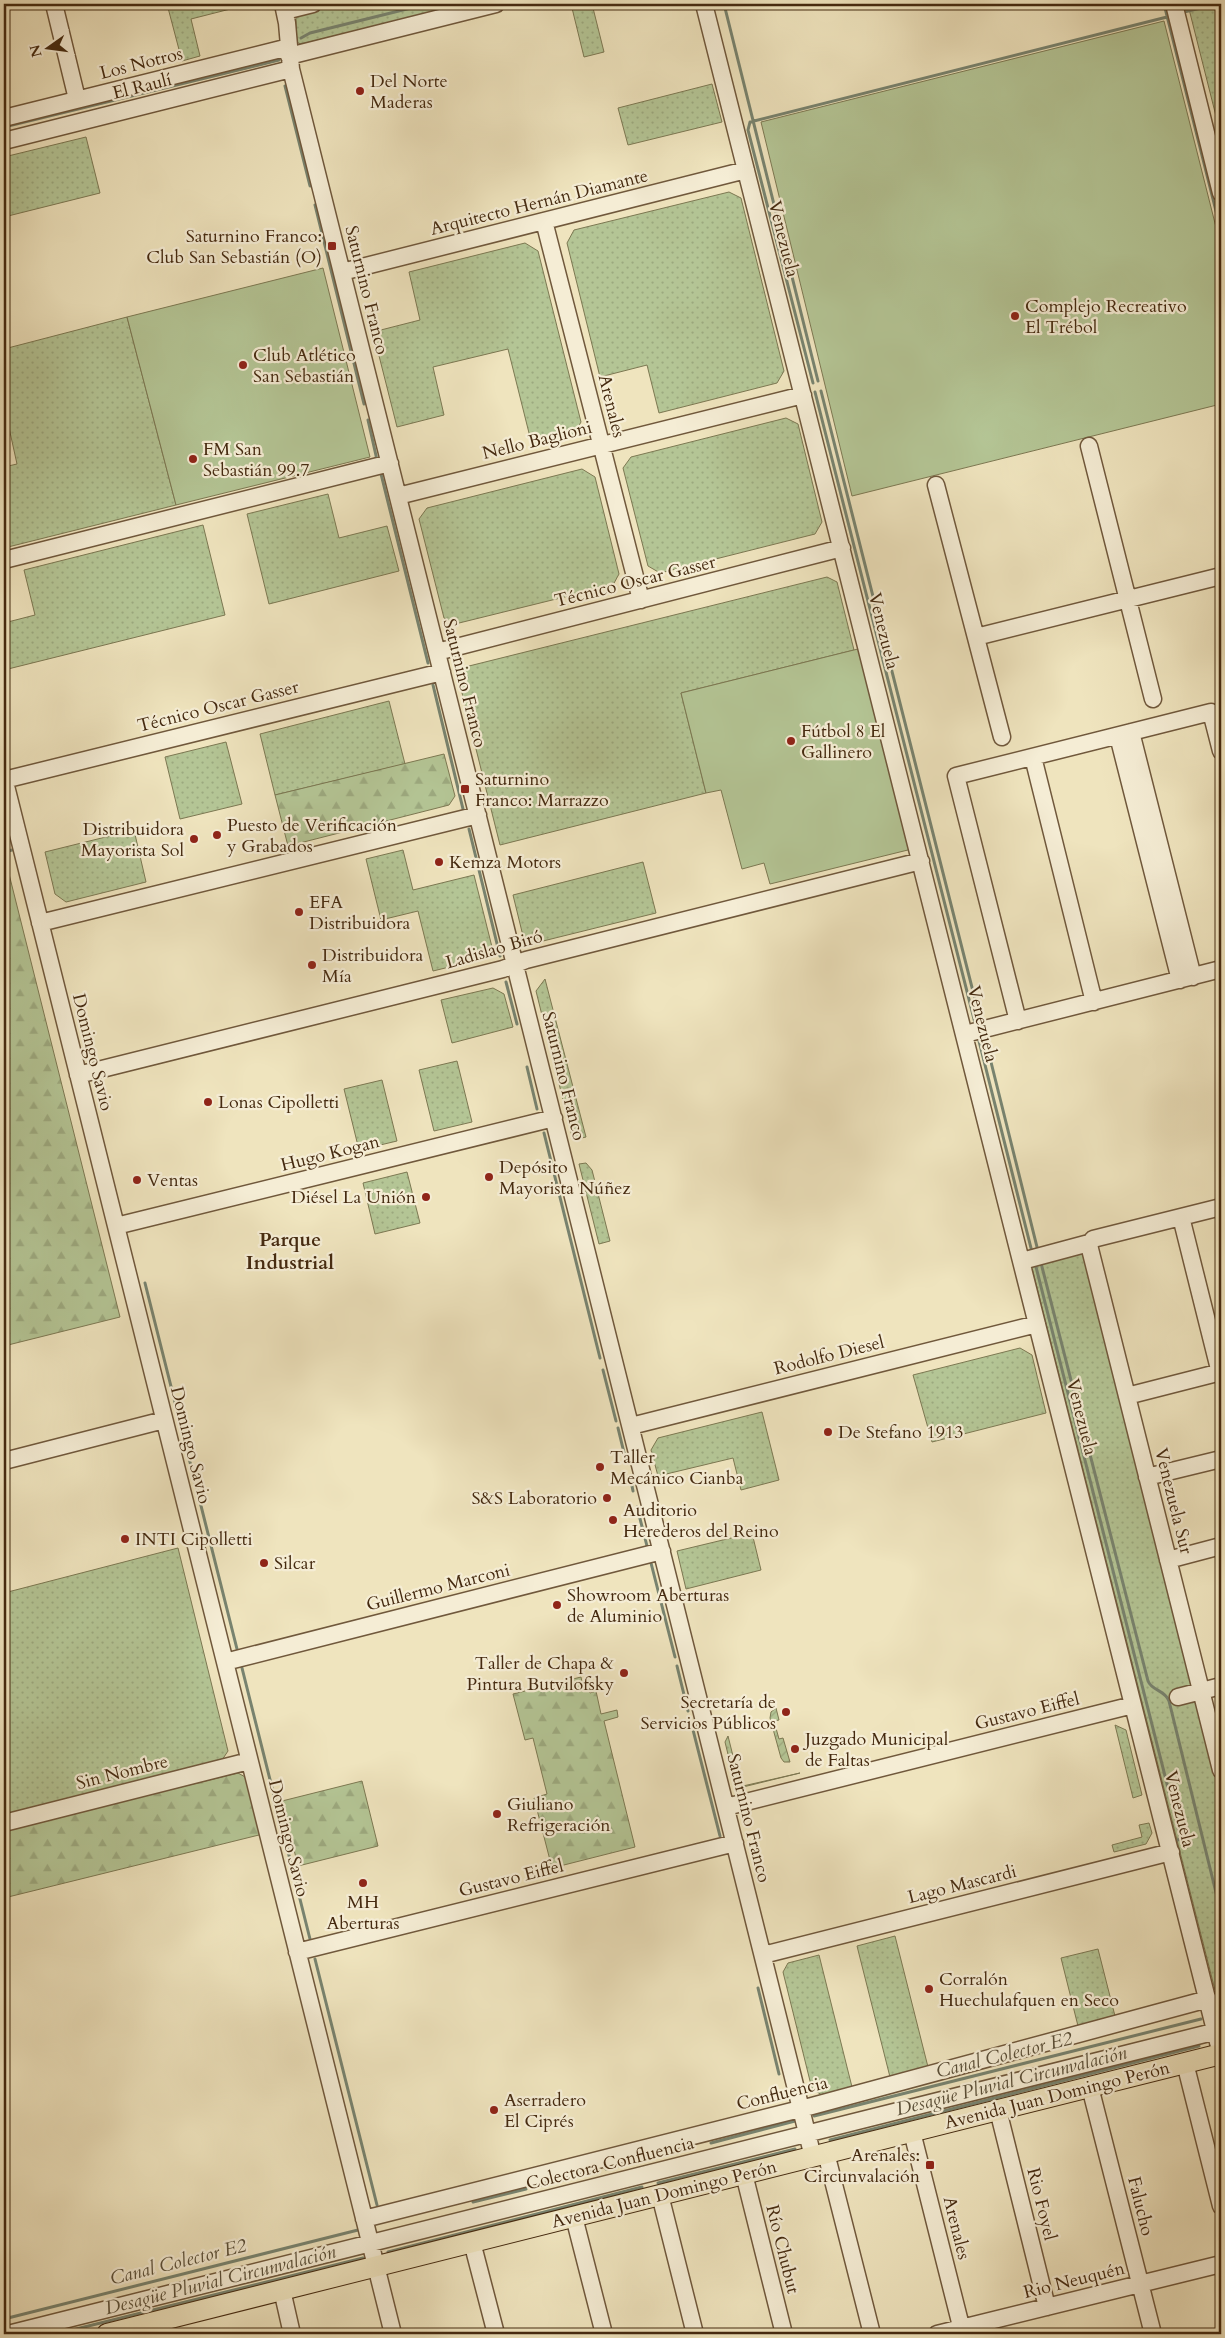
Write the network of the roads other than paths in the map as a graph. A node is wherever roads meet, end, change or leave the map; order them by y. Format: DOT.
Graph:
graph roads {
  1 [pos="54,4"];
  2 [pos="313,4"];
  3 [pos="496,4"];
  4 [pos="704,4"];
  5 [pos="1174,4"];
  6 [pos="284,7"];
  7 [pos="290,57"];
  8 [pos="77,99"];
  9 [pos="4,118"];
  10 [pos="4,141"];
  11 [pos="746,170"];
  12 [pos="1221,193"];
  13 [pos="544,221"];
  14 [pos="342,272"];
  15 [pos="803,395"];
  16 [pos="601,445"];
  17 [pos="1089,446"];
  18 [pos="390,463"];
  19 [pos="936,485"];
  20 [pos="398,496"];
  21 [pos="842,548"];
  22 [pos="4,560"];
  23 [pos="1221,576"];
  24 [pos="1128,599"];
  25 [pos="640,600"];
  26 [pos="976,637"];
  27 [pos="437,652"];
  28 [pos="442,672"];
  29 [pos="1153,699"];
  30 [pos="1125,734"];
  31 [pos="1002,737"];
  32 [pos="1221,751"];
  33 [pos="1033,757"];
  34 [pos="4,779"];
  35 [pos="478,815"];
  36 [pos="921,861"];
  37 [pos="40,924"];
  38 [pos="515,964"];
  39 [pos="1221,969"];
  40 [pos="1186,978"];
  41 [pos="1094,1002"];
  42 [pos="1018,1021"];
  43 [pos="965,1034"];
  44 [pos="78,1075"];
  45 [pos="554,1118"];
  46 [pos="1221,1207"];
  47 [pos="1181,1217"];
  48 [pos="116,1226"];
  49 [pos="1090,1242"];
  50 [pos="1022,1261"];
  51 [pos="1038,1324"];
  52 [pos="1221,1373"];
  53 [pos="1127,1396"];
  54 [pos="164,1420"];
  55 [pos="631,1426"];
  56 [pos="1221,1459"];
  57 [pos="4,1461"];
  58 [pos="1147,1478"];
  59 [pos="1221,1546"];
  60 [pos="662,1551"];
  61 [pos="1168,1560"];
  62 [pos="225,1662"];
  63 [pos="1221,1686"];
  64 [pos="1201,1691"];
  65 [pos="1178,1697"];
  66 [pos="1133,1704"];
  67 [pos="249,1761"];
  68 [pos="1221,1770"];
  69 [pos="726,1807"];
  70 [pos="4,1823"];
  71 [pos="735,1843"];
  72 [pos="1170,1852"];
  73 [pos="297,1952"];
  74 [pos="763,1955"];
  75 [pos="1213,2002"];
  76 [pos="1218,2030"];
  77 [pos="1221,2054"];
  78 [pos="1185,2063"];
  79 [pos="1090,2087"];
  80 [pos="802,2109"];
  81 [pos="998,2110"];
  82 [pos="912,2132"];
  83 [pos="808,2134"];
  84 [pos="694,2136"];
  85 [pos="820,2155"];
  86 [pos="700,2160"];
  87 [pos="646,2174"];
  88 [pos="744,2174"];
  89 [pos="656,2196"];
  90 [pos="1221,2206"];
  91 [pos="574,2217"];
  92 [pos="364,2219"];
  93 [pos="472,2242"];
  94 [pos="370,2243"];
  95 [pos="1221,2264"];
  96 [pos="376,2266"];
  97 [pos="1140,2284"];
  98 [pos="282,2290"];
  99 [pos="1047,2307"];
  100 [pos="962,2331"];
  101 [pos="8,2334"];
  102 [pos="107,2334"];
  103 [pos="292,2334"];
  104 [pos="393,2334"];
  105 [pos="496,2334"];
  106 [pos="604,2334"];
  107 [pos="695,2334"];
  108 [pos="784,2334"];
  109 [pos="872,2334"];
  110 [pos="937,2334"];
  111 [pos="1153,2334"];
  1 -- 8 [label="street"];
  2 -- 6 [label="street"];
  3 -- 7 [label="street, El Raulí"];
  4 -- 11 [label="street, Venezuela"];
  5 -- 12 [label="street"];
  6 -- 7 [label="street, Saturnino Franco"];
  7 -- 8 [label="street, Los Notros"];
  7 -- 10 [label="street, El Raulí"];
  7 -- 14 [label="street, Saturnino Franco"];
  8 -- 9 [label="street, Los Notros"];
  11 -- 13 [label="street, Arquitecto Hernán Diamante"];
  11 -- 15 [label="street, Venezuela"];
  13 -- 14 [label="street, Arquitecto Hernán Diamante"];
  13 -- 16 [label="street, Arenales"];
  14 -- 18 [label="street, Saturnino Franco"];
  15 -- 16 [label="street, Nello Baglioni"];
  15 -- 21 [label="street, Venezuela"];
  16 -- 20 [label="street, Nello Baglioni"];
  16 -- 25 [label="street, Arenales"];
  17 -- 24 [label="street"];
  18 -- 20 [label="street, Saturnino Franco"];
  18 -- 22 [label="street"];
  19 -- 26 [label="street"];
  20 -- 27 [label="street, Saturnino Franco"];
  21 -- 25 [label="street, Técnico Oscar Gasser"];
  21 -- 36 [label="street, Venezuela"];
  23 -- 24 [label="street"];
  24 -- 26 [label="street"];
  24 -- 29 [label="street"];
  25 -- 27 [label="street, Técnico Oscar Gasser"];
  26 -- 31 [label="street"];
  27 -- 28 [label="street, Saturnino Franco"];
  28 -- 34 [label="street, Técnico Oscar Gasser"];
  28 -- 35 [label="street, Saturnino Franco"];
  30 -- 32 [label="street"];
  30 -- 33 [label="street"];
  30 -- 40 [label="street"];
  33 -- 41 [label="street"];
  33 -- 42 [label="street"];
  34 -- 37 [label="street, Domingo Savio"];
  35 -- 37 [label="street"];
  35 -- 38 [label="street, Saturnino Franco"];
  36 -- 38 [label="street, Ladislao Biró"];
  36 -- 43 [label="street, Venezuela"];
  37 -- 44 [label="street, Domingo Savio"];
  38 -- 44 [label="street, Ladislao Biró"];
  38 -- 45 [label="street, Saturnino Franco"];
  39 -- 40 [label="street"];
  40 -- 41 [label="street"];
  41 -- 42 [label="street"];
  42 -- 43 [label="street"];
  43 -- 50 [label="street, Venezuela"];
  44 -- 48 [label="street, Domingo Savio"];
  45 -- 48 [label="street, Hugo Kogan"];
  45 -- 55 [label="street, Saturnino Franco"];
  46 -- 47 [label="street"];
  47 -- 49 [label="street"];
  47 -- 52 [label="street"];
  48 -- 54 [label="street, Domingo Savio"];
  49 -- 50 [label="street"];
  49 -- 53 [label="street, Venezuela Sur"];
  50 -- 51 [label="street, Venezuela"];
  51 -- 55 [label="street, Rodolfo Diesel"];
  51 -- 66 [label="street, Venezuela"];
  52 -- 53 [label="street"];
  53 -- 58 [label="street, Venezuela Sur"];
  54 -- 57 [label="street"];
  54 -- 62 [label="street, Domingo Savio"];
  55 -- 60 [label="street, Saturnino Franco"];
  56 -- 58 [label="street"];
  58 -- 61 [label="street, Venezuela Sur"];
  59 -- 61 [label="street"];
  60 -- 62 [label="street, Guillermo Marconi"];
  60 -- 69 [label="street, Saturnino Franco"];
  61 -- 64 [label="street, Venezuela Sur"];
  62 -- 67 [label="street, Domingo Savio"];
  63 -- 64 [label="street"];
  64 -- 65 [label="street"];
  64 -- 68 [label="street, Venezuela Sur"];
  66 -- 69 [label="street, Gustavo Eiffel"];
  66 -- 72 [label="street, Venezuela"];
  67 -- 70 [label="street, Sin Nombre"];
  67 -- 73 [label="street, Domingo Savio"];
  69 -- 71 [label="street, Saturnino Franco"];
  71 -- 73 [label="street, Gustavo Eiffel"];
  71 -- 74 [label="street, Saturnino Franco"];
  72 -- 74 [label="street, Lago Mascardi"];
  72 -- 75 [label="street, Venezuela"];
  73 -- 92 [label="street, Domingo Savio"];
  74 -- 80 [label="street, Saturnino Franco"];
  75 -- 76 [label="street, Venezuela"];
  75 -- 80 [label="street, Confluencia"];
  76 -- 77 [label="street, Venezuela"];
  76 -- 83 [label="street, Colectora Confluencia"];
  77 -- 78 [label="main road, Avenida Juan Domingo Perón"];
  78 -- 79 [label="main road, Avenida Juan Domingo Perón"];
  78 -- 90 [label="street"];
  79 -- 81 [label="main road, Avenida Juan Domingo Perón"];
  79 -- 97 [label="street, Falucho"];
  80 -- 83 [label="street, Saturnino Franco"];
  80 -- 84 [label="street, Confluencia"];
  81 -- 82 [label="main road, Avenida Juan Domingo Perón"];
  81 -- 99 [label="street, Rio Foyel"];
  82 -- 85 [label="main road, Avenida Juan Domingo Perón"];
  82 -- 100 [label="street, Arenales"];
  83 -- 85 [label="street, Saturnino Franco"];
  83 -- 86 [label="street, Colectora Confluencia"];
  84 -- 86 [label="street"];
  84 -- 92 [label="street, Confluencia"];
  85 -- 88 [label="main road, Avenida Juan Domingo Perón"];
  85 -- 109 [label="street, Saturnino Franco"];
  86 -- 87 [label="street, Colectora Confluencia"];
  87 -- 89 [label="street"];
  87 -- 94 [label="street, Colectora Confluencia"];
  88 -- 89 [label="main road, Avenida Juan Domingo Perón"];
  88 -- 108 [label="street, Río Chubut"];
  89 -- 91 [label="main road, Avenida Juan Domingo Perón"];
  89 -- 107 [label="street"];
  91 -- 93 [label="main road, Avenida Juan Domingo Perón"];
  91 -- 106 [label="street"];
  92 -- 94 [label="street, Domingo Savio"];
  93 -- 96 [label="main road, Avenida Juan Domingo Perón"];
  93 -- 105 [label="street"];
  94 -- 96 [label="street, Domingo Savio"];
  94 -- 101 [label="street, Colectora Confluencia"];
  95 -- 97 [label="street, Rio Neuquén"];
  96 -- 98 [label="main road, Avenida Juan Domingo Perón"];
  96 -- 104 [label="street, Domingo Savio"];
  97 -- 99 [label="street, Rio Neuquén"];
  97 -- 111 [label="street, Falucho"];
  98 -- 102 [label="main road, Avenida Juan Domingo Perón"];
  98 -- 103 [label="street"];
  99 -- 100 [label="street, Rio Neuquén"];
  100 -- 110 [label="street, Rio Neuquén"];
}
